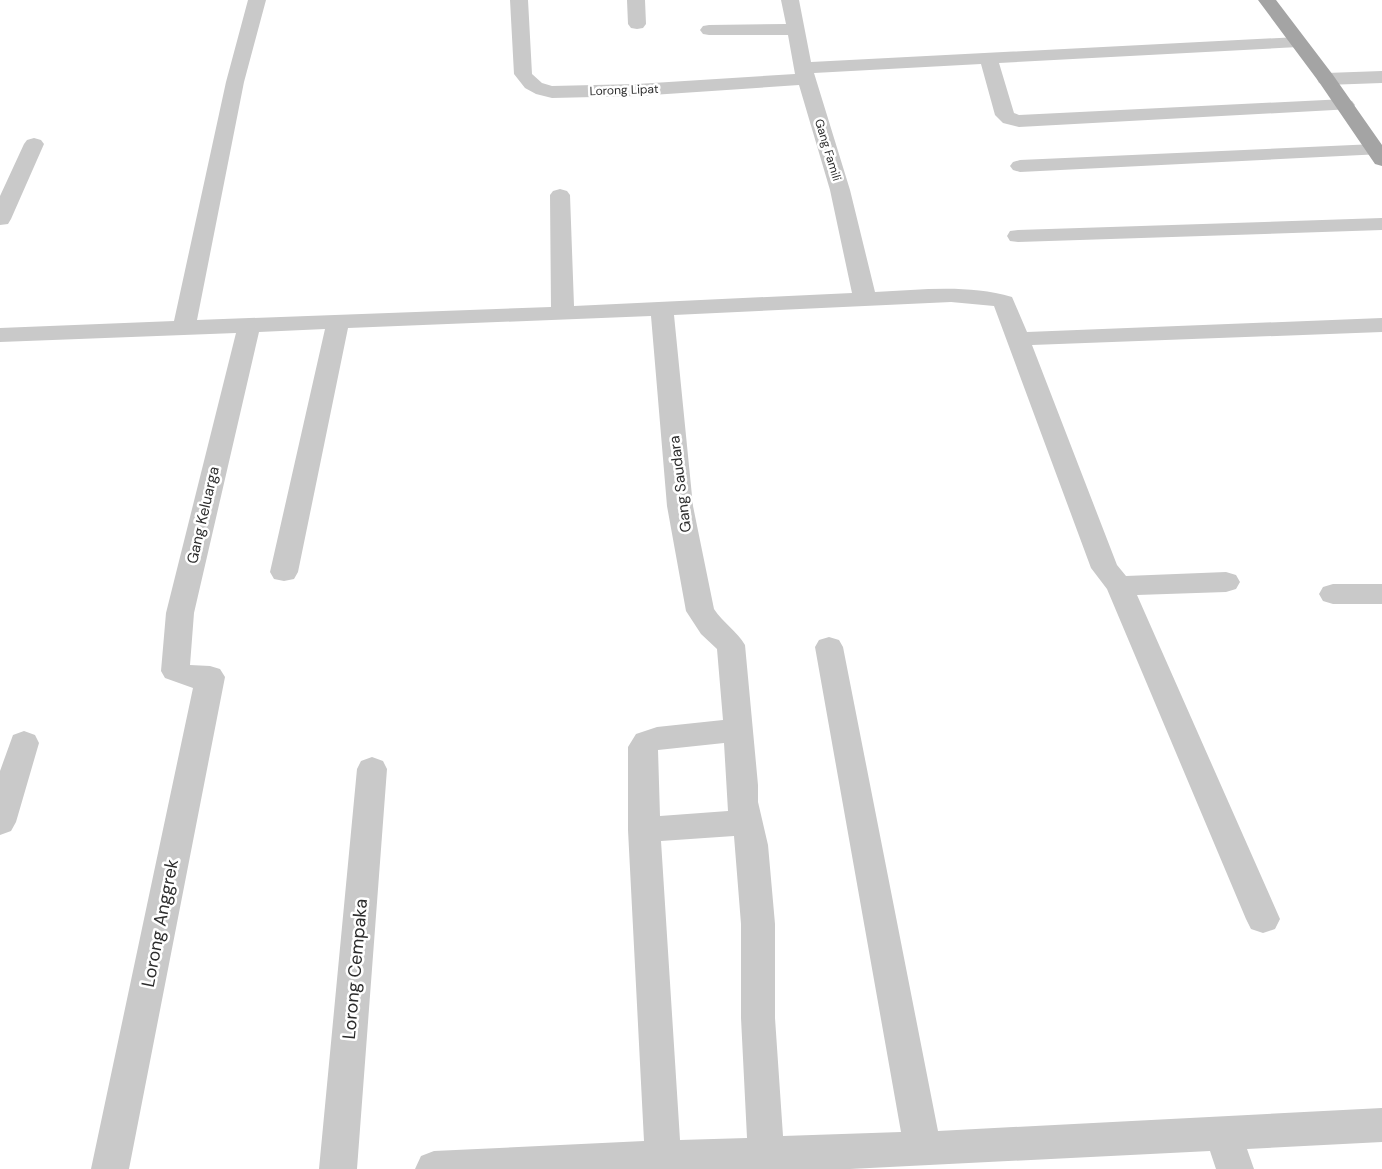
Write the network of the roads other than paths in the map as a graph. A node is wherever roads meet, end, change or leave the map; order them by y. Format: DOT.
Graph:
graph roads {
  1 [pos="257,0"];
  2 [pos="519,0"];
  3 [pos="636,0"];
  4 [pos="790,0"];
  5 [pos="1267,0"];
  6 [pos="637,24"];
  7 [pos="796,29"];
  8 [pos="709,30"];
  9 [pos="1298,42"];
  10 [pos="988,58"];
  11 [pos="805,73"];
  12 [pos="1382,77"];
  13 [pos="1326,79"];
  14 [pos="1344,105"];
  15 [pos="34,144"];
  16 [pos="1379,155"];
  17 [pos="1020,166"];
  18 [pos="560,195"];
  19 [pos="0,219"];
  20 [pos="1382,224"];
  21 [pos="1018,236"];
  22 [pos="865,299"];
  23 [pos="662,309"];
  24 [pos="564,313"];
  25 [pos="338,322"];
  26 [pos="1382,325"];
  27 [pos="250,326"];
  28 [pos="184,329"];
  29 [pos="0,335"];
  30 [pos="1019,339"];
  31 [pos="284,572"];
  32 [pos="1226,582"];
  33 [pos="1119,586"];
  34 [pos="1333,594"];
  35 [pos="1382,594"];
  36 [pos="829,647"];
  37 [pos="210,677"];
  38 [pos="739,730"];
  39 [pos="24,743"];
  40 [pos="372,769"];
  41 [pos="0,822"];
  42 [pos="747,822"];
  43 [pos="644,830"];
  44 [pos="1263,919"];
  45 [pos="1382,1125"];
  46 [pos="1223,1133"];
  47 [pos="923,1149"];
  48 [pos="766,1155"];
  49 [pos="663,1158"];
  50 [pos="110,1169"];
  51 [pos="338,1169"];
  52 [pos="434,1169"];
  53 [pos="1235,1169"];
  1 -- 28 [label="street"];
  2 -- 11 [label="street, Lorong Lipat"];
  3 -- 6 [label="street"];
  4 -- 7 [label="street, Gang Famili"];
  5 -- 9 [label="main road"];
  7 -- 8 [label="street"];
  7 -- 11 [label="street, Gang Famili"];
  9 -- 10 [label="street, Lorong Lipat"];
  9 -- 13 [label="main road"];
  10 -- 11 [label="street, Lorong Lipat"];
  10 -- 14 [label="street"];
  11 -- 22 [label="street, Gang Famili"];
  12 -- 13 [label="street"];
  13 -- 14 [label="main road"];
  14 -- 16 [label="main road"];
  15 -- 19 [label="street"];
  16 -- 17 [label="street"];
  18 -- 24 [label="street"];
  20 -- 21 [label="street"];
  22 -- 23 [label="street"];
  22 -- 30 [label="street"];
  23 -- 24 [label="street"];
  23 -- 38 [label="street, Gang Saudara"];
  24 -- 25 [label="street"];
  25 -- 27 [label="street"];
  25 -- 31 [label="street"];
  26 -- 30 [label="street"];
  27 -- 28 [label="street"];
  27 -- 37 [label="street, Gang Keluarga"];
  28 -- 29 [label="street"];
  30 -- 33 [label="street"];
  32 -- 33 [label="street"];
  33 -- 44 [label="street"];
  34 -- 35 [label="street"];
  36 -- 47 [label="street"];
  37 -- 50 [label="street, Lorong Anggrek"];
  38 -- 42 [label="street"];
  38 -- 43 [label="street"];
  39 -- 41 [label="street"];
  40 -- 51 [label="street, Lorong Cempaka"];
  42 -- 43 [label="street"];
  42 -- 48 [label="street"];
  43 -- 49 [label="street"];
  45 -- 46 [label="street"];
  46 -- 47 [label="street"];
  46 -- 53 [label="street"];
  47 -- 48 [label="street"];
  48 -- 49 [label="street"];
  49 -- 52 [label="street"];
}
